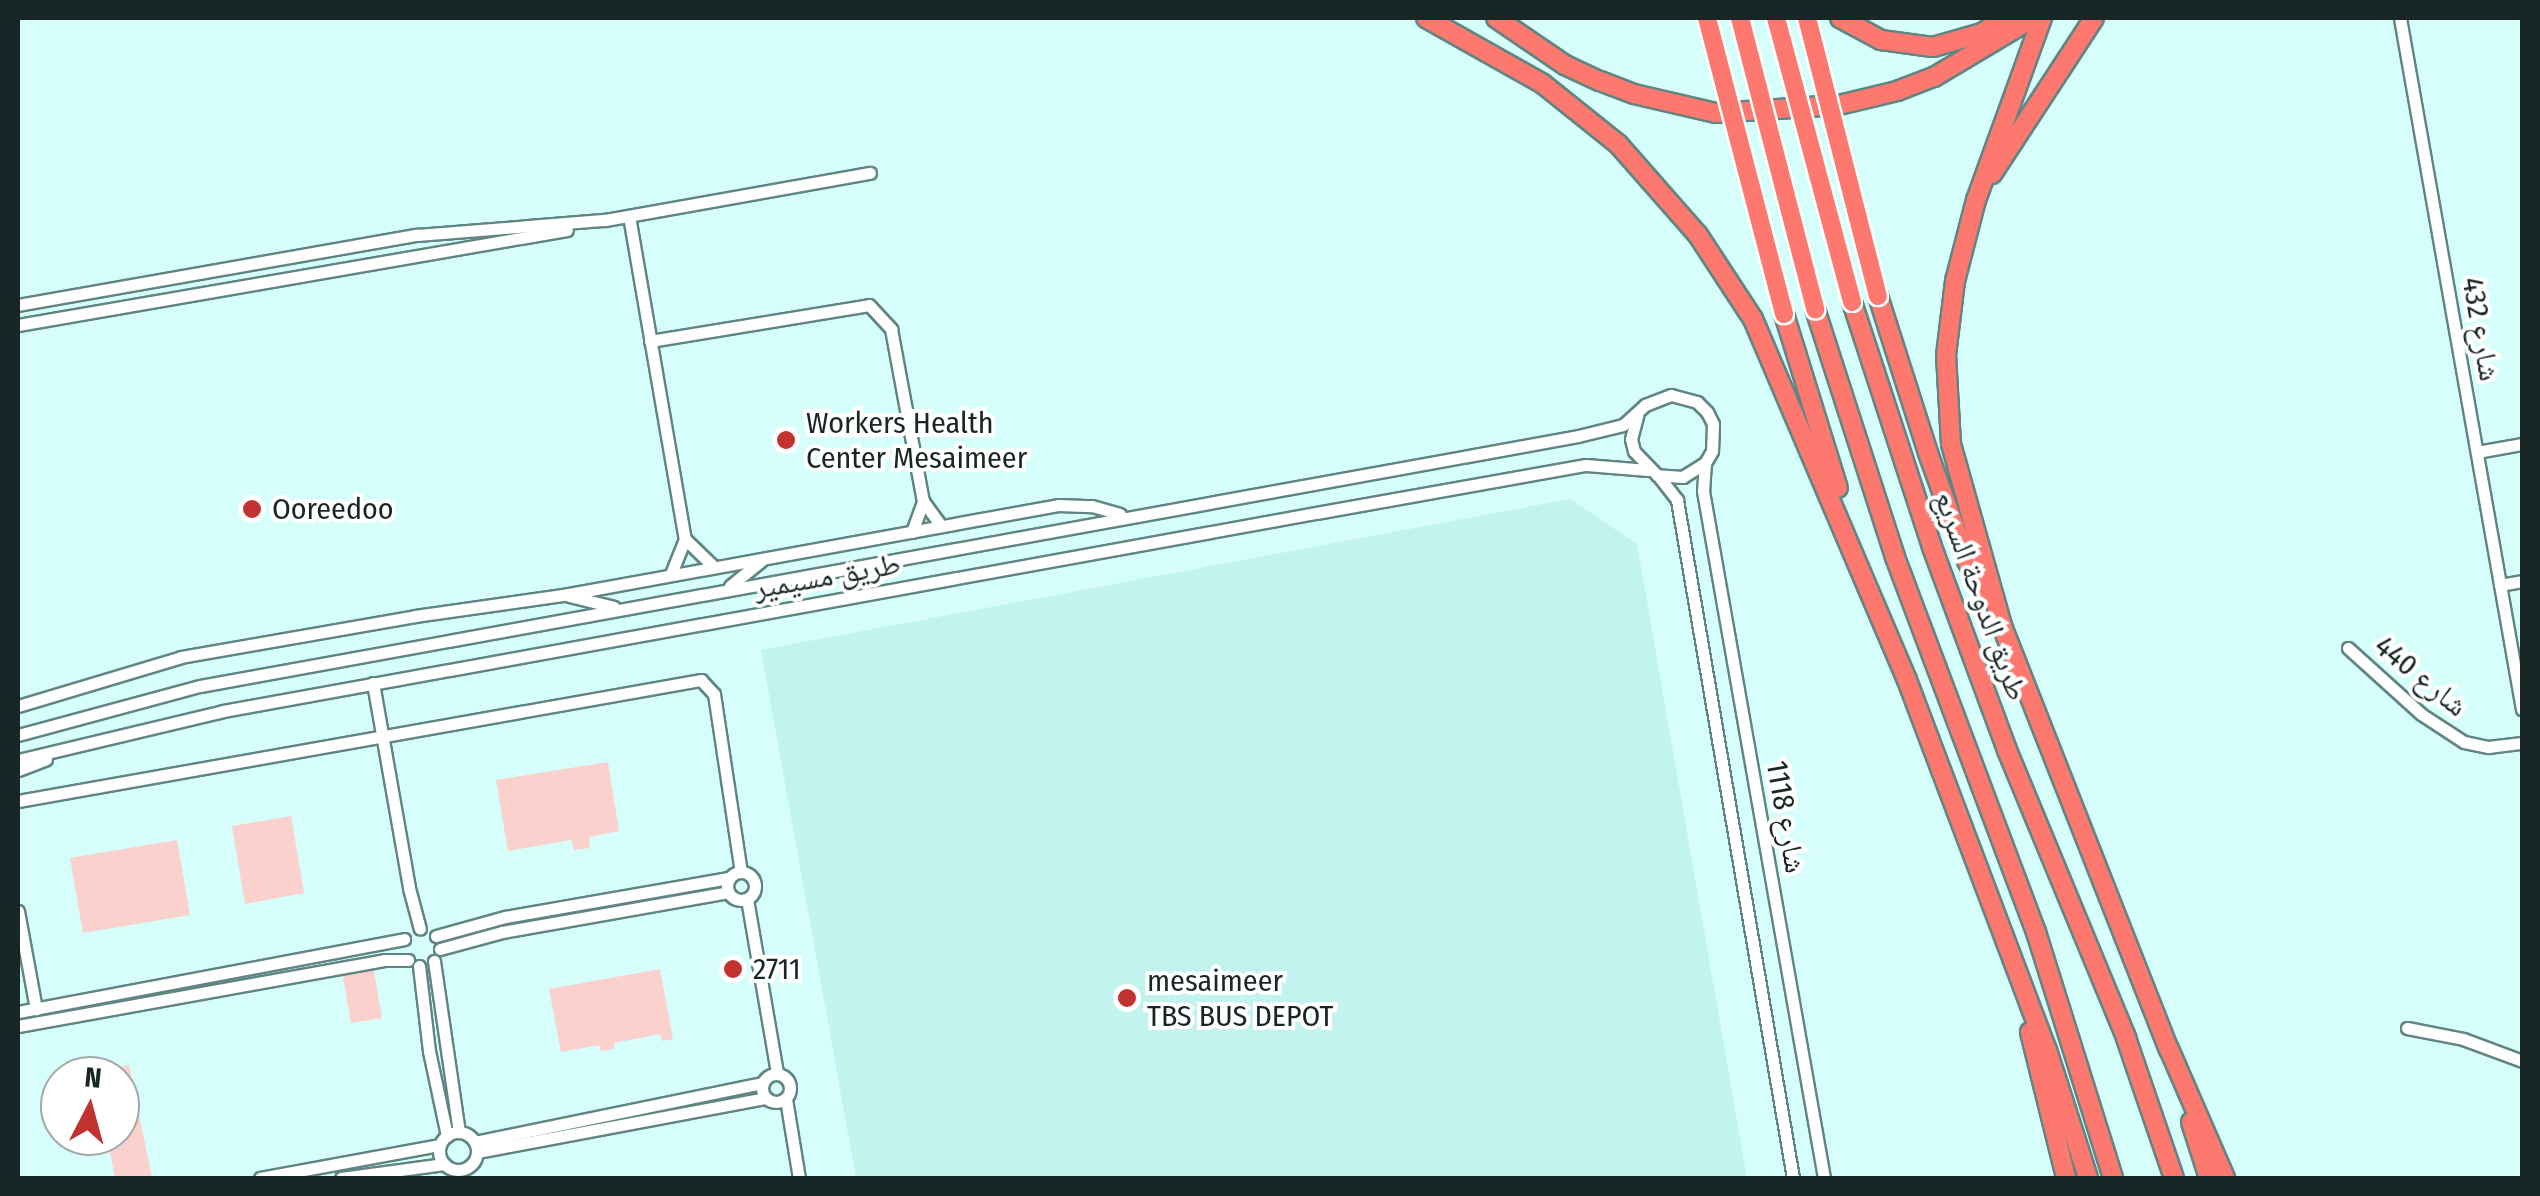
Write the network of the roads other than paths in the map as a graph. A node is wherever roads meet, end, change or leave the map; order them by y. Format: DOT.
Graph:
graph roads {
  1 [pos="1426,18"];
  2 [pos="1496,18"];
  3 [pos="1707,18"];
  4 [pos="1740,18"];
  5 [pos="1776,18"];
  6 [pos="1807,18"];
  7 [pos="1840,18"];
  8 [pos="2005,18"];
  9 [pos="2032,18"];
  10 [pos="2042,18"];
  11 [pos="2094,18"];
  12 [pos="2400,18"];
  13 [pos="870,173"];
  14 [pos="1976,200"];
  15 [pos="629,216"];
  16 [pos="605,220"];
  17 [pos="18,305"];
  18 [pos="18,325"];
  19 [pos="650,342"];
  20 [pos="1637,416"];
  21 [pos="2522,444"];
  22 [pos="2477,452"];
  23 [pos="1706,463"];
  24 [pos="1652,472"];
  25 [pos="923,501"];
  26 [pos="1124,516"];
  27 [pos="942,526"];
  28 [pos="912,532"];
  29 [pos="685,539"];
  30 [pos="766,558"];
  31 [pos="714,567"];
  32 [pos="671,574"];
  33 [pos="2522,581"];
  34 [pos="2500,585"];
  35 [pos="728,588"];
  36 [pos="563,594"];
  37 [pos="618,608"];
  38 [pos="1878,617"];
  39 [pos="2002,626"];
  40 [pos="2348,648"];
  41 [pos="373,683"];
  42 [pos="18,706"];
  43 [pos="2522,709"];
  44 [pos="18,735"];
  45 [pos="384,737"];
  46 [pos="2522,743"];
  47 [pos="56,753"];
  48 [pos="18,760"];
  49 [pos="18,770"];
  50 [pos="18,800"];
  51 [pos="733,881"];
  52 [pos="748,899"];
  53 [pos="18,911"];
  54 [pos="420,928"];
  55 [pos="404,939"];
  56 [pos="437,949"];
  57 [pos="414,963"];
  58 [pos="2018,978"];
  59 [pos="36,1009"];
  60 [pos="18,1012"];
  61 [pos="18,1026"];
  62 [pos="2407,1028"];
  63 [pos="2168,1049"];
  64 [pos="2522,1061"];
  65 [pos="777,1073"];
  66 [pos="762,1083"];
  67 [pos="766,1098"];
  68 [pos="786,1098"];
  69 [pos="449,1138"];
  70 [pos="476,1147"];
  71 [pos="444,1164"];
  72 [pos="461,1174"];
  73 [pos="260,1178"];
  74 [pos="341,1178"];
  75 [pos="799,1178"];
  76 [pos="1793,1178"];
  77 [pos="1824,1178"];
  78 [pos="2066,1178"];
  79 [pos="2088,1178"];
  80 [pos="2113,1178"];
  81 [pos="2174,1178"];
  82 [pos="2209,1178"];
  83 [pos="2225,1178"];
  1 -- 38 [label="highway"];
  2 -- 9 [label="highway"];
  3 -- 38 [label="highway, bridge"];
  4 -- 80 [label="highway, bridge"];
  5 -- 81 [label="highway, طريق الدوحة السريع, bridge"];
  6 -- 39 [label="highway, bridge"];
  7 -- 8 [label="highway"];
  10 -- 14 [label="highway"];
  11 -- 14 [label="highway"];
  12 -- 22 [label="street, شارع 432"];
  13 -- 15 [label="street"];
  14 -- 39 [label="highway"];
  15 -- 16 [label="street"];
  15 -- 19 [label="street"];
  16 -- 17 [label="street"];
  16 -- 18 [label="street"];
  19 -- 25 [label="street"];
  19 -- 29 [label="street"];
  20 -- 23 [label="street"];
  20 -- 24 [label="street"];
  20 -- 26 [label="street, طريق مسيمير"];
  21 -- 22 [label="street"];
  22 -- 34 [label="street, شارع 432"];
  23 -- 24 [label="street"];
  23 -- 77 [label="street, شارع 1118"];
  24 -- 41 [label="street, طريق مسيمير"];
  24 -- 76 [label="street, شارع 1118"];
  25 -- 27 [label="street"];
  25 -- 28 [label="street"];
  26 -- 27 [label="street"];
  26 -- 35 [label="street, طريق مسيمير"];
  27 -- 28 [label="street"];
  28 -- 30 [label="street"];
  29 -- 31 [label="street"];
  29 -- 32 [label="street"];
  30 -- 31 [label="street"];
  30 -- 35 [label="street"];
  31 -- 32 [label="street"];
  32 -- 36 [label="street"];
  33 -- 34 [label="street"];
  34 -- 43 [label="street, شارع 432"];
  35 -- 37 [label="street, طريق مسيمير"];
  36 -- 37 [label="street"];
  36 -- 42 [label="street"];
  37 -- 44 [label="street, طريق مسيمير"];
  38 -- 58 [label="highway"];
  39 -- 63 [label="highway"];
  40 -- 46 [label="street, شارع 440"];
  41 -- 45 [label="street"];
  41 -- 47 [label="street, طريق مسيمير"];
  45 -- 50 [label="street"];
  45 -- 51 [label="street"];
  45 -- 54 [label="street"];
  47 -- 48 [label="street, طريق مسيمير"];
  47 -- 49 [label="street"];
  51 -- 52 [label="street"];
  51 -- 52 [label="street"];
  51 -- 56 [label="street"];
  52 -- 65 [label="street"];
  53 -- 59 [label="street"];
  54 -- 55 [label="street"];
  54 -- 56 [label="street"];
  55 -- 57 [label="street"];
  55 -- 59 [label="street"];
  56 -- 57 [label="street"];
  56 -- 69 [label="street"];
  57 -- 61 [label="street"];
  57 -- 69 [label="street"];
  58 -- 78 [label="highway"];
  58 -- 79 [label="highway"];
  59 -- 60 [label="street"];
  62 -- 64 [label="street"];
  63 -- 82 [label="highway"];
  63 -- 83 [label="highway"];
  65 -- 66 [label="street"];
  65 -- 68 [label="street"];
  66 -- 67 [label="street"];
  66 -- 70 [label="street"];
  67 -- 68 [label="street"];
  67 -- 70 [label="street"];
  68 -- 75 [label="street"];
  69 -- 70 [label="street"];
  69 -- 71 [label="street"];
  69 -- 73 [label="street"];
  70 -- 72 [label="street"];
  71 -- 72 [label="street"];
  71 -- 74 [label="street"];
}
